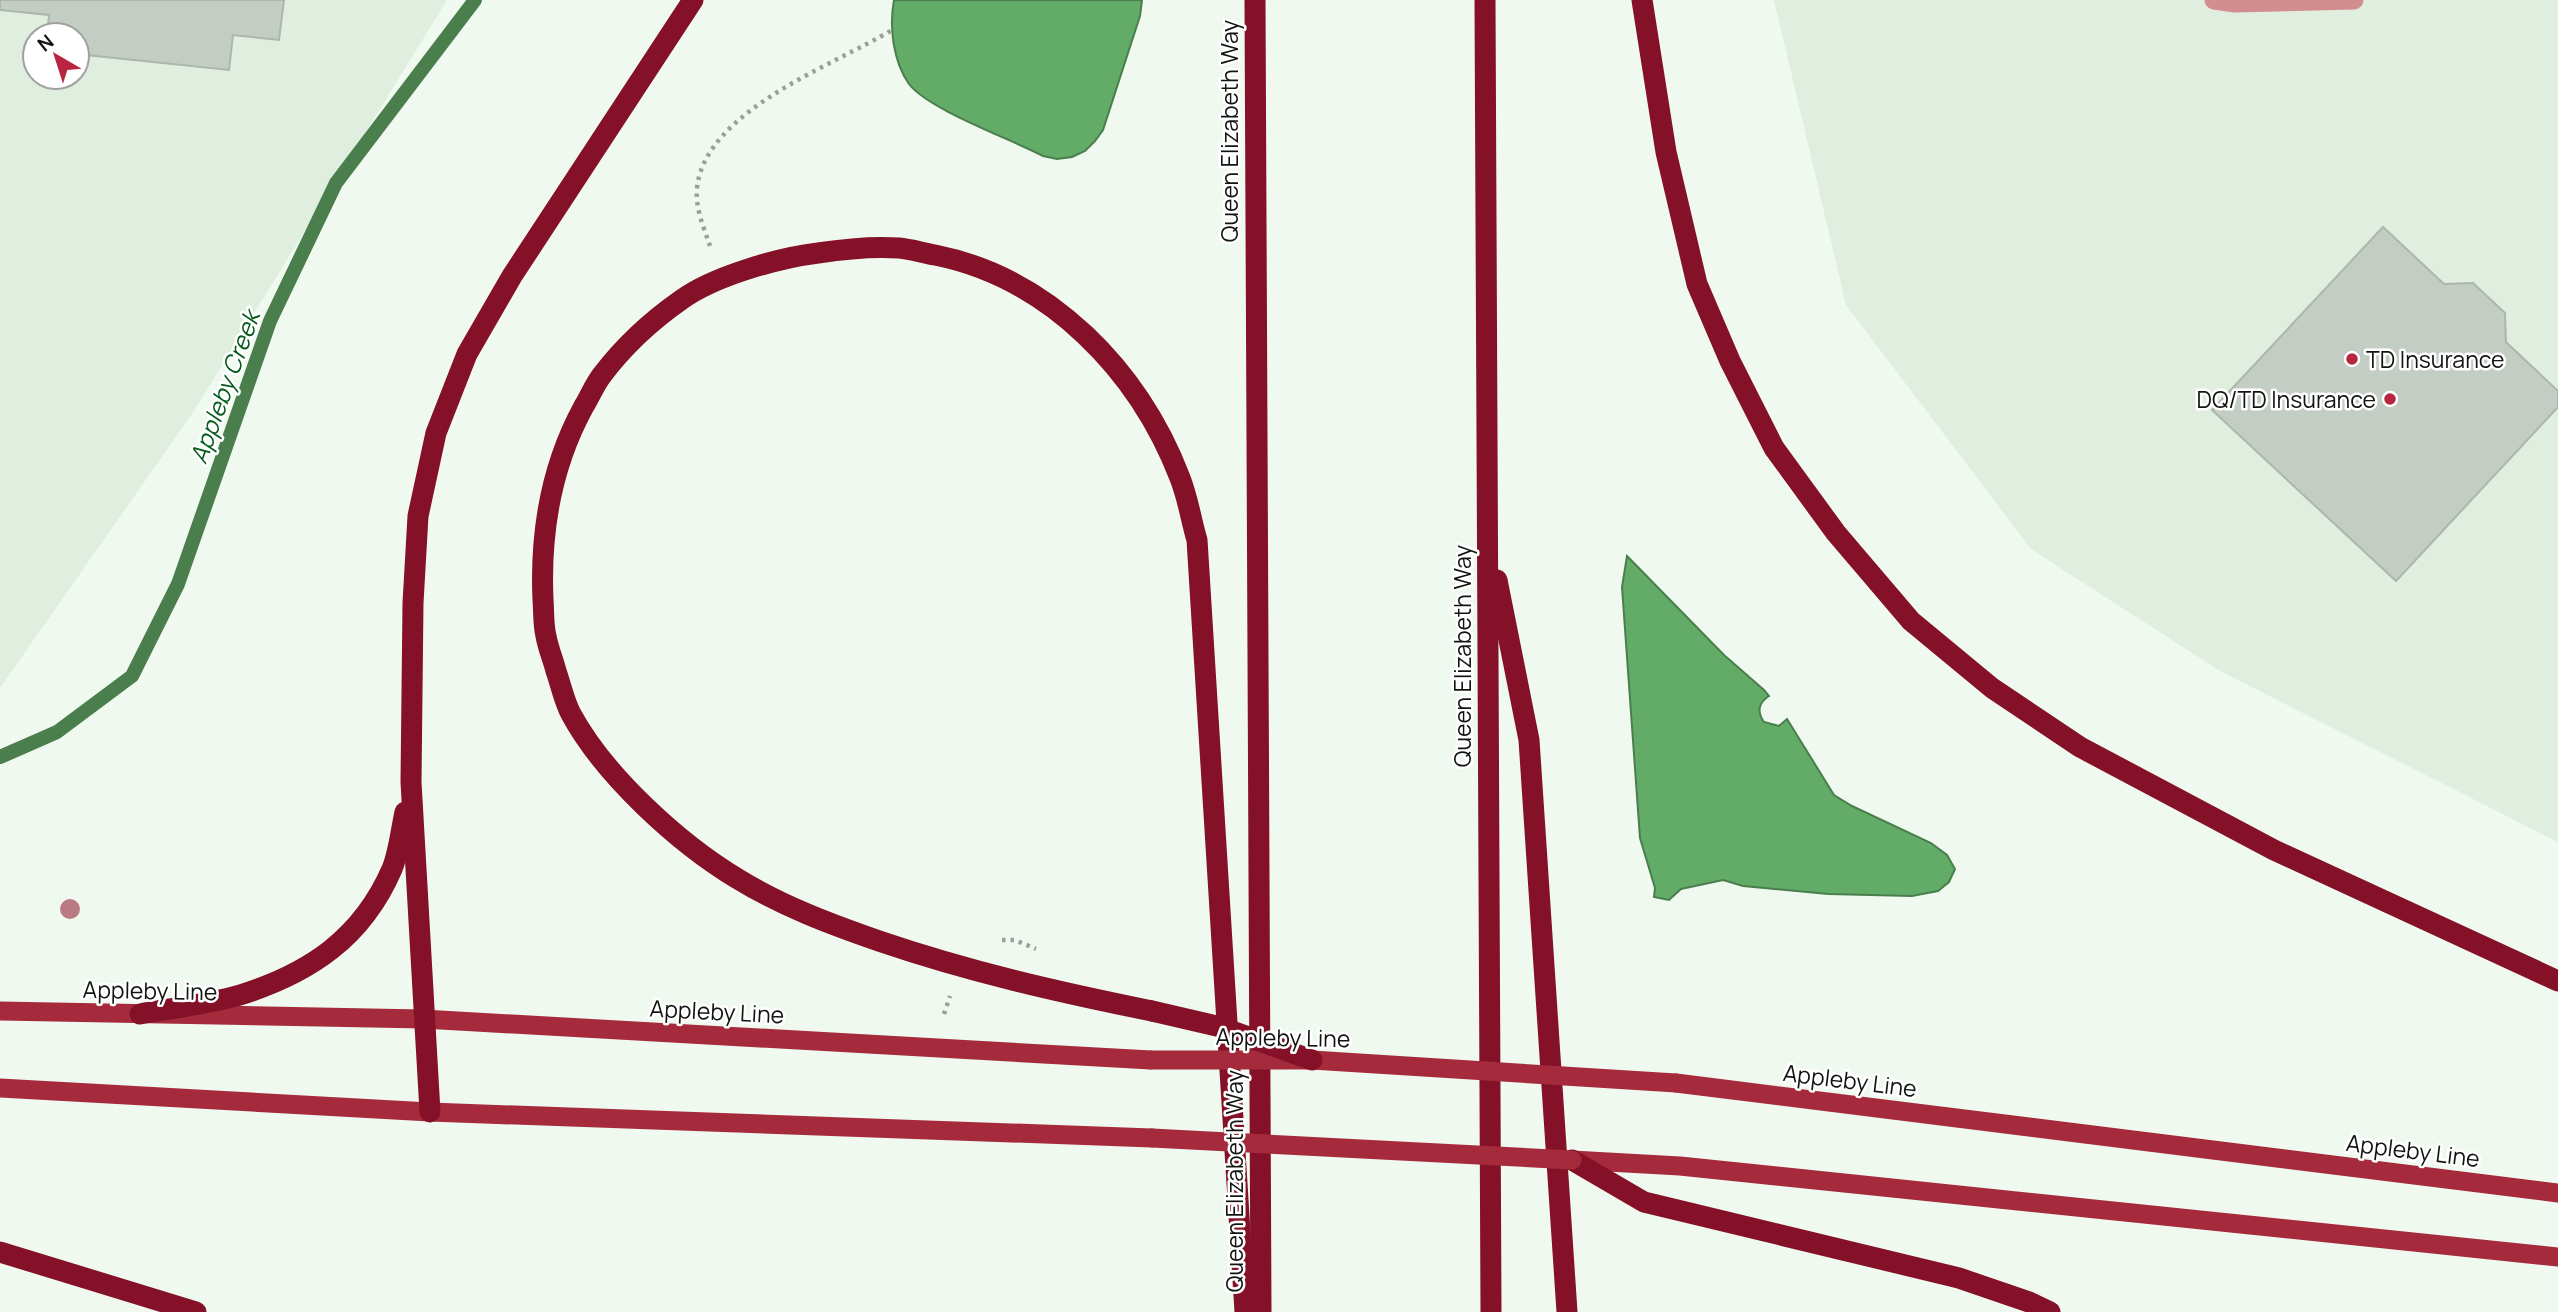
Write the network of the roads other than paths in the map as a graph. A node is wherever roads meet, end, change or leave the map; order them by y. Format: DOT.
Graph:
graph roads {
  1 [pos="693,0"];
  2 [pos="1255,0"];
  3 [pos="1485,0"];
  4 [pos="1643,0"];
  5 [pos="2214,0"];
  6 [pos="2354,0"];
  7 [pos="1488,533"];
  8 [pos="411,782"];
  9 [pos="2558,981"];
  10 [pos="0,1011"];
  11 [pos="140,1014"];
  12 [pos="424,1020"];
  13 [pos="1312,1059"];
  14 [pos="0,1088"];
  15 [pos="430,1112"];
  16 [pos="1572,1160"];
  17 [pos="2558,1193"];
  18 [pos="0,1252"];
  19 [pos="2558,1257"];
  20 [pos="196,1312"];
  21 [pos="1245,1312"];
  22 [pos="1261,1312"];
  23 [pos="1491,1312"];
  24 [pos="1567,1312"];
  25 [pos="2050,1312"];
  1 -- 8 [label="highway"];
  2 -- 22 [label="highway, Queen Elizabeth Way"];
  3 -- 7 [label="highway, Queen Elizabeth Way"];
  4 -- 9 [label="highway"];
  5 -- 6 [label="street"];
  7 -- 23 [label="highway, Queen Elizabeth Way"];
  7 -- 24 [label="highway"];
  8 -- 11 [label="highway"];
  8 -- 12 [label="highway"];
  10 -- 11 [label="main road, Appleby Line"];
  11 -- 12 [label="main road, Appleby Line"];
  12 -- 13 [label="main road, Appleby Line, bridge"];
  12 -- 15 [label="highway"];
  13 -- 17 [label="main road, Appleby Line, bridge"];
  13 -- 21 [label="highway, bridge"];
  14 -- 15 [label="main road"];
  15 -- 16 [label="main road, bridge"];
  16 -- 19 [label="main road"];
  16 -- 25 [label="highway"];
  18 -- 20 [label="highway"];
}
